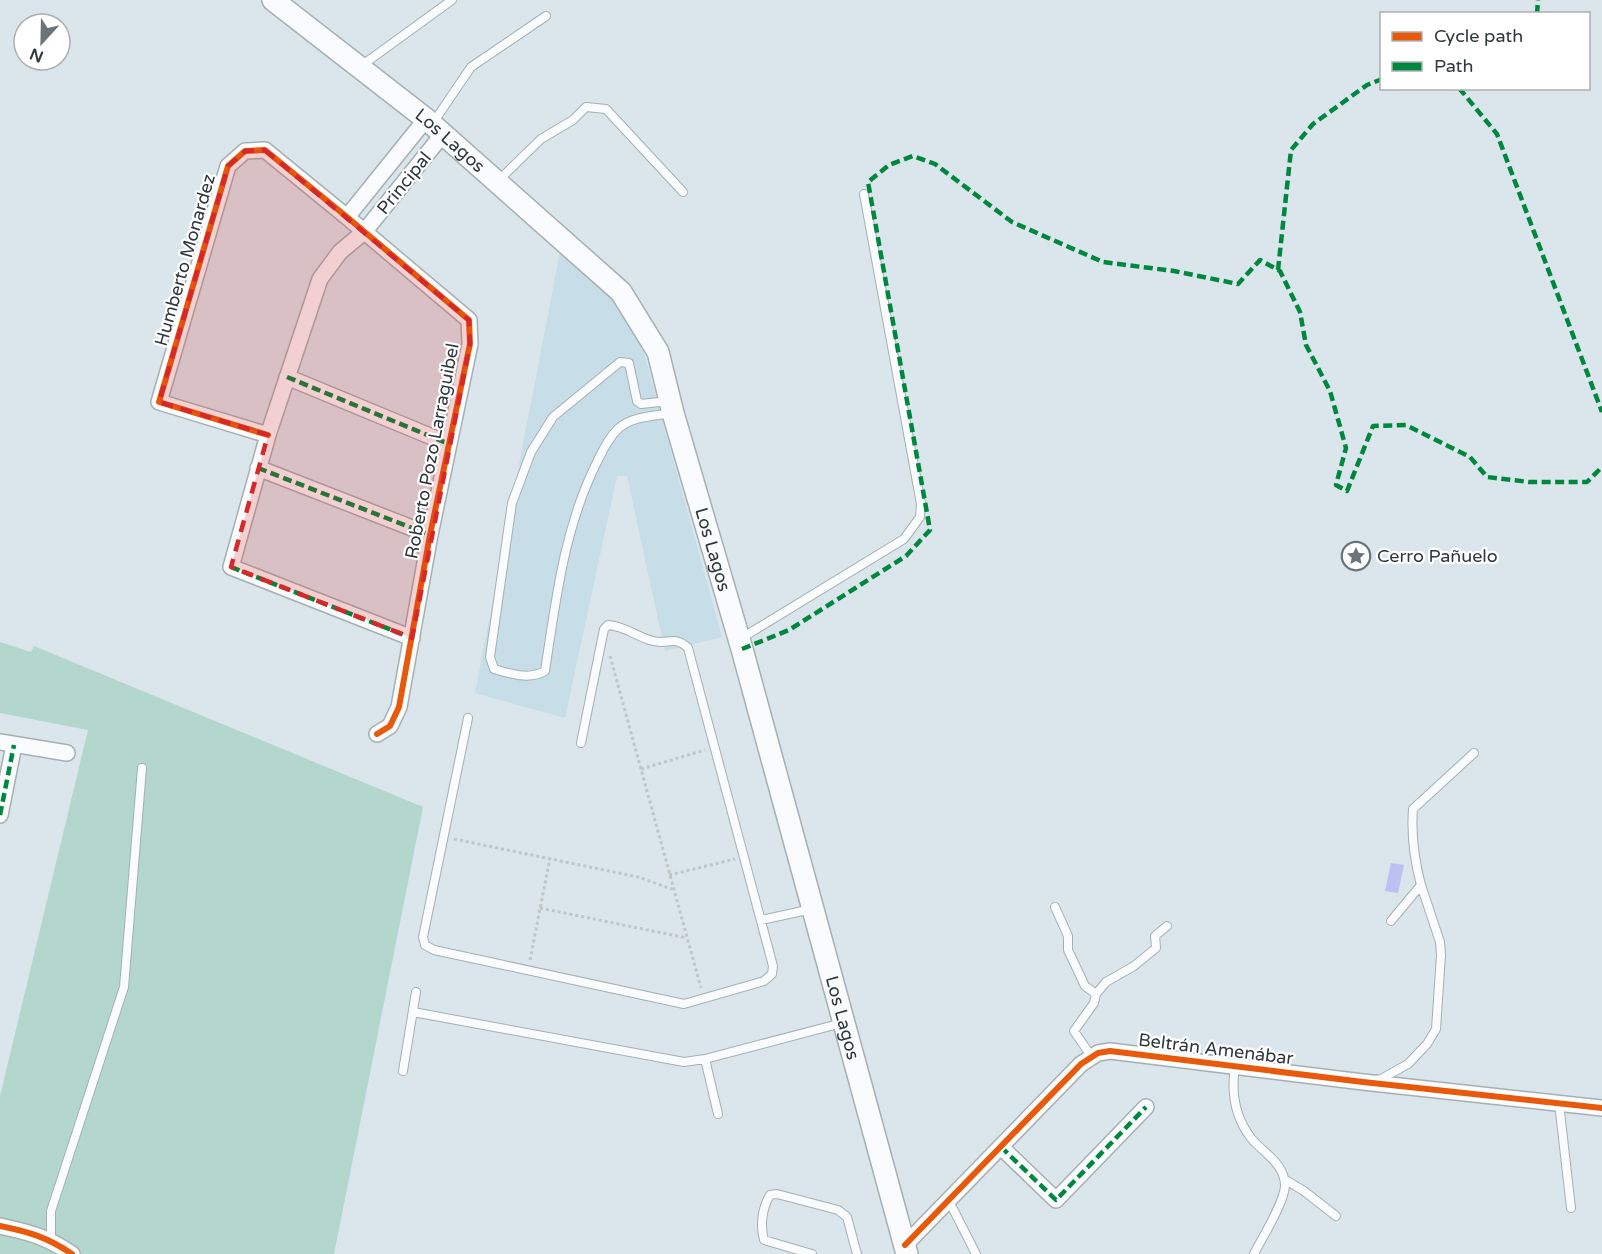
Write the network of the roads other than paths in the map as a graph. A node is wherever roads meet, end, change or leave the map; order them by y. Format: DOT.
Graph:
graph roads {
  1 [pos="273,0"];
  2 [pos="452,0"];
  3 [pos="546,16"];
  4 [pos="359,68"];
  5 [pos="434,126"];
  6 [pos="498,182"];
  7 [pos="683,192"];
  8 [pos="864,194"];
  9 [pos="347,217"];
  10 [pos="364,232"];
  11 [pos="287,377"];
  12 [pos="672,407"];
  13 [pos="268,435"];
  14 [pos="449,444"];
  15 [pos="258,468"];
  16 [pos="430,535"];
  17 [pos="412,638"];
  18 [pos="739,640"];
  19 [pos="468,718"];
  20 [pos="377,734"];
  21 [pos="7,743"];
  22 [pos="581,743"];
  23 [pos="67,753"];
  24 [pos="1474,753"];
  25 [pos="142,768"];
  26 [pos="0,815"];
  27 [pos="1421,885"];
  28 [pos="1055,907"];
  29 [pos="812,909"];
  30 [pos="761,920"];
  31 [pos="1391,921"];
  32 [pos="1167,926"];
  33 [pos="416,992"];
  34 [pos="1096,994"];
  35 [pos="412,1012"];
  36 [pos="844,1023"];
  37 [pos="1091,1056"];
  38 [pos="705,1059"];
  39 [pos="1235,1067"];
  40 [pos="403,1071"];
  41 [pos="1363,1082"];
  42 [pos="1559,1103"];
  43 [pos="1146,1107"];
  44 [pos="1602,1108"];
  45 [pos="718,1114"];
  46 [pos="1001,1147"];
  47 [pos="1284,1179"];
  48 [pos="949,1201"];
  49 [pos="1571,1208"];
  50 [pos="1336,1216"];
  51 [pos="0,1226"];
  52 [pos="51,1240"];
  53 [pos="906,1250"];
  54 [pos="72,1254"];
  55 [pos="812,1254"];
  56 [pos="857,1254"];
  57 [pos="976,1254"];
  58 [pos="1254,1254"];
  1 -- 4 [label="main road, Los Lagos"];
  2 -- 4 [label="lane"];
  3 -- 5 [label="lane"];
  4 -- 5 [label="main road, Los Lagos"];
  5 -- 6 [label="main road, Los Lagos"];
  5 -- 9 [label="street, Principal"];
  5 -- 10 [label="street, Principal"];
  6 -- 7 [label="lane"];
  6 -- 12 [label="main road, Los Lagos"];
  8 -- 18 [label="lane"];
  9 -- 10 [label="street, Roberto Pozo Larraguibel"];
  9 -- 13 [label="street, Humberto Monardez"];
  10 -- 11 [label="street, Principal"];
  10 -- 14 [label="street, Roberto Pozo Larraguibel"];
  11 -- 13 [label="street, Principal"];
  11 -- 14 [label="street"];
  12 -- 12 [label="lane"];
  12 -- 18 [label="main road, Los Lagos"];
  13 -- 15 [label="street, Principal"];
  14 -- 16 [label="street, Roberto Pozo Larraguibel"];
  15 -- 16 [label="street"];
  15 -- 17 [label="street, Principal"];
  16 -- 17 [label="street, Roberto Pozo Larraguibel"];
  17 -- 20 [label="street, Roberto Pozo Larraguibel"];
  18 -- 29 [label="main road, Los Lagos"];
  19 -- 30 [label="lane"];
  21 -- 23 [label="street"];
  21 -- 26 [label="street"];
  22 -- 30 [label="lane"];
  24 -- 27 [label="lane"];
  25 -- 52 [label="lane"];
  27 -- 31 [label="lane"];
  27 -- 41 [label="lane"];
  28 -- 34 [label="lane"];
  29 -- 30 [label="lane"];
  29 -- 36 [label="main road, Los Lagos"];
  32 -- 34 [label="lane"];
  33 -- 35 [label="lane"];
  34 -- 37 [label="lane"];
  35 -- 38 [label="lane"];
  35 -- 40 [label="lane"];
  36 -- 38 [label="lane"];
  36 -- 53 [label="main road, Los Lagos"];
  37 -- 39 [label="street, Beltrán Amenábar"];
  37 -- 46 [label="street"];
  38 -- 45 [label="lane"];
  39 -- 41 [label="street, Beltrán Amenábar"];
  39 -- 47 [label="lane"];
  41 -- 42 [label="street, Beltrán Amenábar"];
  42 -- 44 [label="street, Beltrán Amenábar"];
  42 -- 49 [label="lane"];
  43 -- 46 [label="street"];
  46 -- 48 [label="street"];
  47 -- 50 [label="lane"];
  47 -- 58 [label="lane"];
  48 -- 53 [label="street"];
  48 -- 57 [label="lane"];
  51 -- 52 [label="street"];
  52 -- 54 [label="street"];
  55 -- 56 [label="lane"];
}
